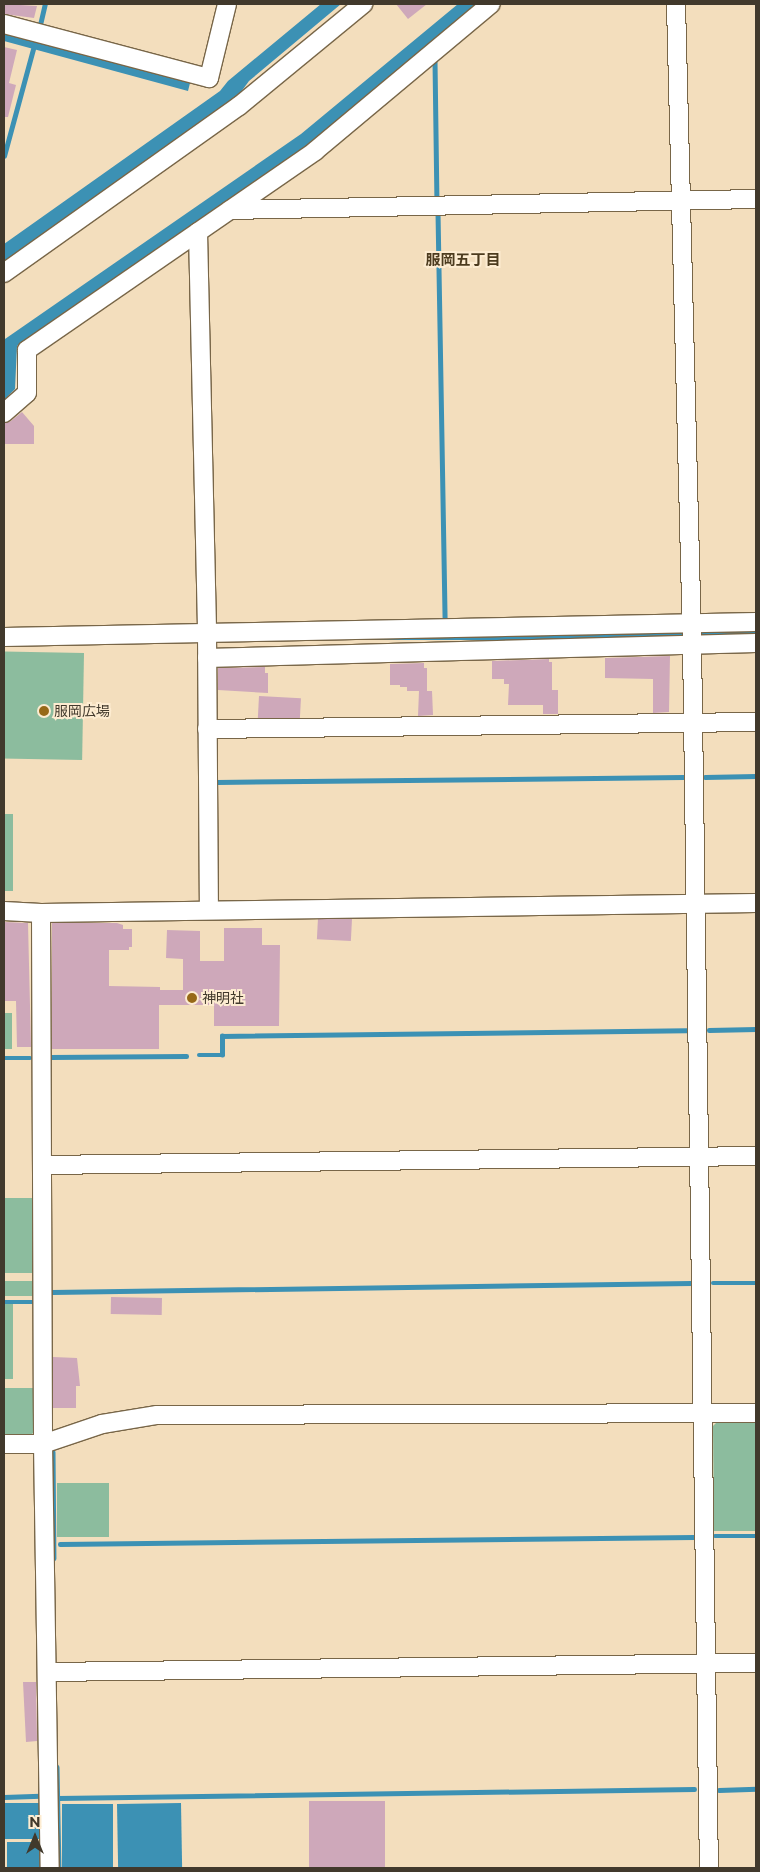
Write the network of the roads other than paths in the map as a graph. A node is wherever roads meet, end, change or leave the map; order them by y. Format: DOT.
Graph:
graph roads {
  1 [pos="228,4"];
  2 [pos="362,4"];
  3 [pos="491,4"];
  4 [pos="676,4"];
  5 [pos="4,24"];
  6 [pos="756,199"];
  7 [pos="682,201"];
  8 [pos="230,210"];
  9 [pos="198,232"];
  10 [pos="4,274"];
  11 [pos="4,413"];
  12 [pos="756,622"];
  13 [pos="691,623"];
  14 [pos="207,633"];
  15 [pos="4,637"];
  16 [pos="692,643"];
  17 [pos="756,644"];
  18 [pos="207,658"];
  19 [pos="756,722"];
  20 [pos="693,723"];
  21 [pos="207,729"];
  22 [pos="756,903"];
  23 [pos="695,904"];
  24 [pos="209,909"];
  25 [pos="4,911"];
  26 [pos="41,913"];
  27 [pos="756,1156"];
  28 [pos="699,1157"];
  29 [pos="42,1165"];
  30 [pos="756,1413"];
  31 [pos="702,1414"];
  32 [pos="4,1444"];
  33 [pos="43,1444"];
  34 [pos="756,1663"];
  35 [pos="706,1664"];
  36 [pos="48,1672"];
  37 [pos="50,1868"];
  38 [pos="709,1868"];
  1 -- 5 [label="street"];
  2 -- 10 [label="street"];
  3 -- 8 [label="street"];
  4 -- 7 [label="street"];
  6 -- 7 [label="street"];
  7 -- 8 [label="street"];
  7 -- 13 [label="street"];
  8 -- 9 [label="street"];
  9 -- 11 [label="street"];
  9 -- 14 [label="street"];
  12 -- 13 [label="street"];
  13 -- 14 [label="street"];
  13 -- 16 [label="street"];
  14 -- 15 [label="street"];
  14 -- 18 [label="street"];
  16 -- 17 [label="street"];
  16 -- 18 [label="street"];
  16 -- 20 [label="street"];
  18 -- 21 [label="street"];
  19 -- 20 [label="street"];
  20 -- 21 [label="street"];
  20 -- 23 [label="street"];
  21 -- 24 [label="street"];
  22 -- 23 [label="street"];
  23 -- 24 [label="street"];
  23 -- 28 [label="street"];
  24 -- 26 [label="street"];
  25 -- 26 [label="street"];
  26 -- 29 [label="street"];
  27 -- 28 [label="street"];
  28 -- 29 [label="street"];
  28 -- 31 [label="street"];
  29 -- 33 [label="street"];
  30 -- 31 [label="street"];
  31 -- 33 [label="street"];
  31 -- 35 [label="street"];
  32 -- 33 [label="street"];
  33 -- 36 [label="street"];
  34 -- 35 [label="street"];
  35 -- 36 [label="street"];
  35 -- 38 [label="street"];
  36 -- 37 [label="street"];
}
